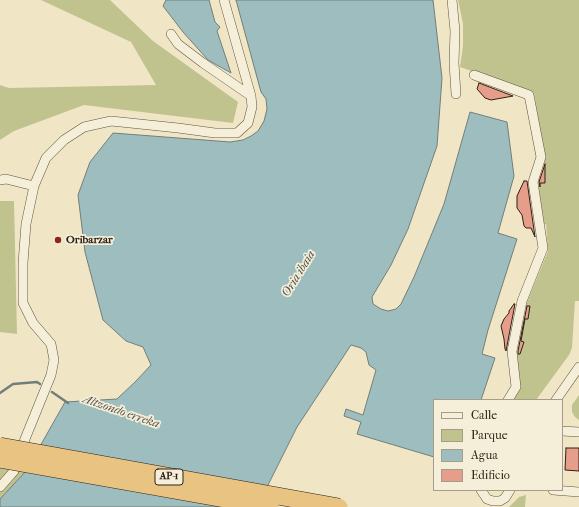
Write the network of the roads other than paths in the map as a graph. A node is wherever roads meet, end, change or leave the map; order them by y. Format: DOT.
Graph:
graph roads {
  1 [pos="224,0"];
  2 [pos="452,0"];
  3 [pos="171,34"];
  4 [pos="474,75"];
  5 [pos="456,94"];
  6 [pos="251,96"];
  7 [pos="0,180"];
  8 [pos="34,186"];
  9 [pos="579,367"];
  10 [pos="509,399"];
  11 [pos="557,399"];
  12 [pos="563,431"];
  13 [pos="579,432"];
  14 [pos="0,446"];
  15 [pos="0,459"];
  16 [pos="0,487"];
  17 [pos="482,491"];
  18 [pos="509,491"];
  19 [pos="563,491"];
  20 [pos="579,492"];
  21 [pos="488,503"];
  22 [pos="498,504"];
  23 [pos="270,507"];
  24 [pos="339,507"];
  1 -- 6 [label="street"];
  2 -- 5 [label="street"];
  3 -- 6 [label="street"];
  4 -- 10 [label="street"];
  6 -- 8 [label="street"];
  7 -- 8 [label="street"];
  8 -- 16 [label="street"];
  9 -- 11 [label="street"];
  12 -- 13 [label="street"];
  14 -- 24 [label="highway, AP-1, bridge"];
  15 -- 23 [label="highway, AP-1, bridge"];
  17 -- 21 [label="street"];
  18 -- 22 [label="street"];
  19 -- 20 [label="street"];
  21 -- 22 [label="street"];
}
